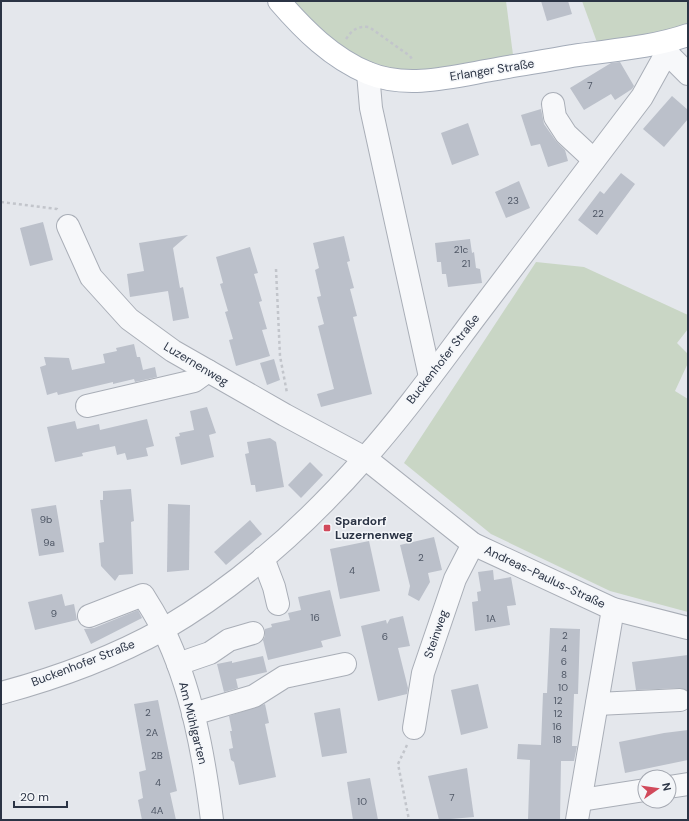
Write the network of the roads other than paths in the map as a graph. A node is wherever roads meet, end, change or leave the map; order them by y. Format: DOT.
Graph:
graph roads {
  1 [pos="279,1"];
  2 [pos="675,42"];
  3 [pos="368,73"];
  4 [pos="688,74"];
  5 [pos="553,104"];
  6 [pos="594,160"];
  7 [pos="68,226"];
  8 [pos="208,371"];
  9 [pos="430,377"];
  10 [pos="87,406"];
  11 [pos="365,458"];
  12 [pos="473,544"];
  13 [pos="263,558"];
  14 [pos="278,604"];
  15 [pos="613,609"];
  16 [pos="89,616"];
  17 [pos="688,628"];
  18 [pos="163,629"];
  19 [pos="253,633"];
  20 [pos="178,664"];
  21 [pos="345,664"];
  22 [pos="1,693"];
  23 [pos="680,700"];
  24 [pos="597,704"];
  25 [pos="193,714"];
  26 [pos="414,728"];
  27 [pos="688,784"];
  28 [pos="677,786"];
  29 [pos="637,792"];
  30 [pos="579,810"];
  31 [pos="212,820"];
  1 -- 3 [label="main road, Erlanger Straße"];
  2 -- 3 [label="main road, Erlanger Straße"];
  2 -- 4 [label="street"];
  2 -- 6 [label="street, Buckenhofer Straße"];
  3 -- 9 [label="street"];
  5 -- 6 [label="street"];
  6 -- 9 [label="street, Buckenhofer Straße"];
  7 -- 8 [label="street, Luzernenweg"];
  8 -- 10 [label="street"];
  8 -- 11 [label="street, Luzernenweg"];
  9 -- 11 [label="street, Buckenhofer Straße"];
  11 -- 12 [label="street, Andreas-Paulus-Straße"];
  11 -- 13 [label="street, Buckenhofer Straße"];
  12 -- 15 [label="street, Andreas-Paulus-Straße"];
  12 -- 26 [label="street, Steinweg"];
  13 -- 14 [label="street"];
  13 -- 18 [label="street, Buckenhofer Straße"];
  15 -- 17 [label="street"];
  15 -- 24 [label="street, Andreas-Paulus-Straße"];
  16 -- 18 [label="street"];
  18 -- 20 [label="street, Am Mühlgarten"];
  18 -- 22 [label="street, Buckenhofer Straße"];
  19 -- 20 [label="street"];
  20 -- 25 [label="street, Am Mühlgarten"];
  21 -- 25 [label="street"];
  23 -- 24 [label="street"];
  24 -- 30 [label="street, Andreas-Paulus-Straße"];
  25 -- 31 [label="street, Am Mühlgarten"];
  27 -- 28 [label="street"];
  29 -- 30 [label="street"];
}
